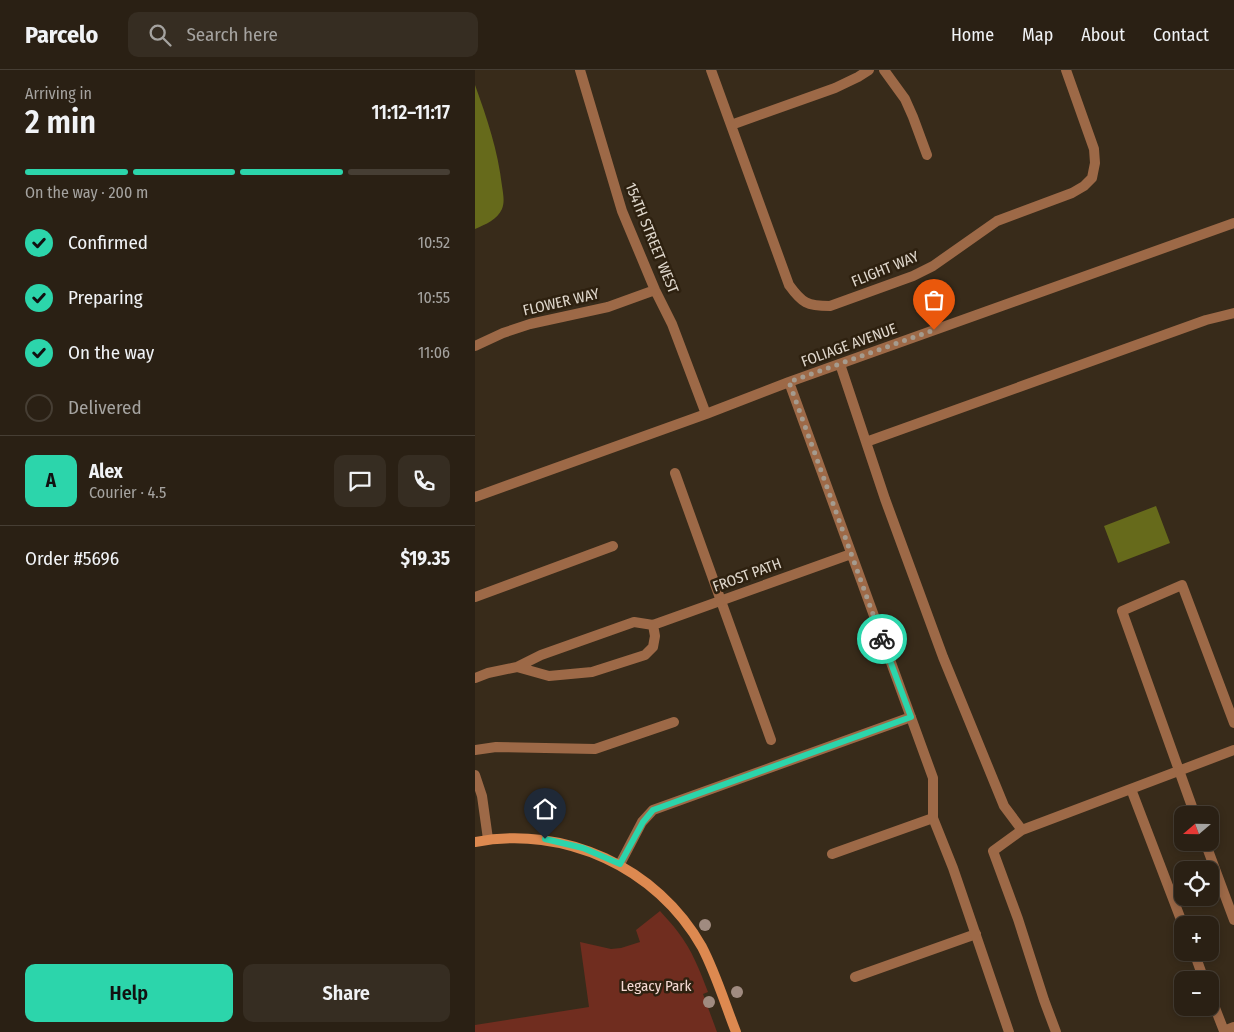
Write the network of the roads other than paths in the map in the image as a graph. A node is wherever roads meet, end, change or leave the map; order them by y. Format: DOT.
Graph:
graph roads {
  1 [pos="580,70"];
  2 [pos="711,70"];
  3 [pos="869,70"];
  4 [pos="884,70"];
  5 [pos="1066,70"];
  6 [pos="731,125"];
  7 [pos="927,154"];
  8 [pos="1234,223"];
  9 [pos="655,290"];
  10 [pos="1234,313"];
  11 [pos="475,346"];
  12 [pos="840,364"];
  13 [pos="789,382"];
  14 [pos="706,414"];
  15 [pos="866,442"];
  16 [pos="675,473"];
  17 [pos="475,497"];
  18 [pos="613,546"];
  19 [pos="851,554"];
  20 [pos="475,597"];
  21 [pos="721,600"];
  22 [pos="653,625"];
  23 [pos="517,667"];
  24 [pos="475,678"];
  25 [pos="911,717"];
  26 [pos="674,722"];
  27 [pos="1234,723"];
  28 [pos="771,740"];
  29 [pos="475,750"];
  30 [pos="1234,750"];
  31 [pos="1179,771"];
  32 [pos="475,775"];
  33 [pos="1131,789"];
  34 [pos="1192,806"];
  35 [pos="933,818"];
  36 [pos="1022,830"];
  37 [pos="488,839"];
  38 [pos="475,842"];
  39 [pos="1208,851"];
  40 [pos="833,854"];
  41 [pos="620,864"];
  42 [pos="1180,916"];
  43 [pos="1234,920"];
  44 [pos="976,934"];
  45 [pos="855,977"];
  46 [pos="1218,1016"];
  47 [pos="1234,1027"];
  48 [pos="736,1032"];
  49 [pos="1009,1032"];
  50 [pos="1056,1032"];
  1 -- 9 [label="street, 154TH STREET WEST"];
  2 -- 6 [label="street, FLIGHT WAY"];
  3 -- 6 [label="street"];
  4 -- 7 [label="street"];
  5 -- 6 [label="street, FLIGHT WAY"];
  8 -- 12 [label="street, FOLIAGE AVENUE"];
  9 -- 11 [label="street, FLOWER WAY"];
  9 -- 14 [label="street, 154TH STREET WEST"];
  10 -- 15 [label="street"];
  12 -- 13 [label="street, FOLIAGE AVENUE"];
  12 -- 15 [label="street"];
  13 -- 14 [label="street, FOLIAGE AVENUE"];
  13 -- 19 [label="street"];
  14 -- 17 [label="street, FOLIAGE AVENUE"];
  15 -- 36 [label="street"];
  16 -- 21 [label="street"];
  18 -- 20 [label="street"];
  19 -- 21 [label="street, FROST PATH"];
  19 -- 25 [label="street"];
  21 -- 22 [label="street, FROST PATH"];
  21 -- 28 [label="street"];
  22 -- 23 [label="street, FROST PATH"];
  22 -- 23 [label="street, FROST PATH"];
  23 -- 24 [label="street, FROST PATH"];
  25 -- 35 [label="street"];
  25 -- 41 [label="street"];
  26 -- 29 [label="street"];
  27 -- 31 [label="street"];
  30 -- 31 [label="street"];
  31 -- 33 [label="street"];
  31 -- 34 [label="street"];
  32 -- 37 [label="street"];
  33 -- 36 [label="street"];
  33 -- 42 [label="street"];
  35 -- 40 [label="street"];
  35 -- 44 [label="street"];
  36 -- 50 [label="street"];
  37 -- 38 [label="street"];
  37 -- 41 [label="street"];
  39 -- 43 [label="street"];
  41 -- 48 [label="street"];
  44 -- 45 [label="street"];
  44 -- 49 [label="street"];
  46 -- 47 [label="street"];
}
